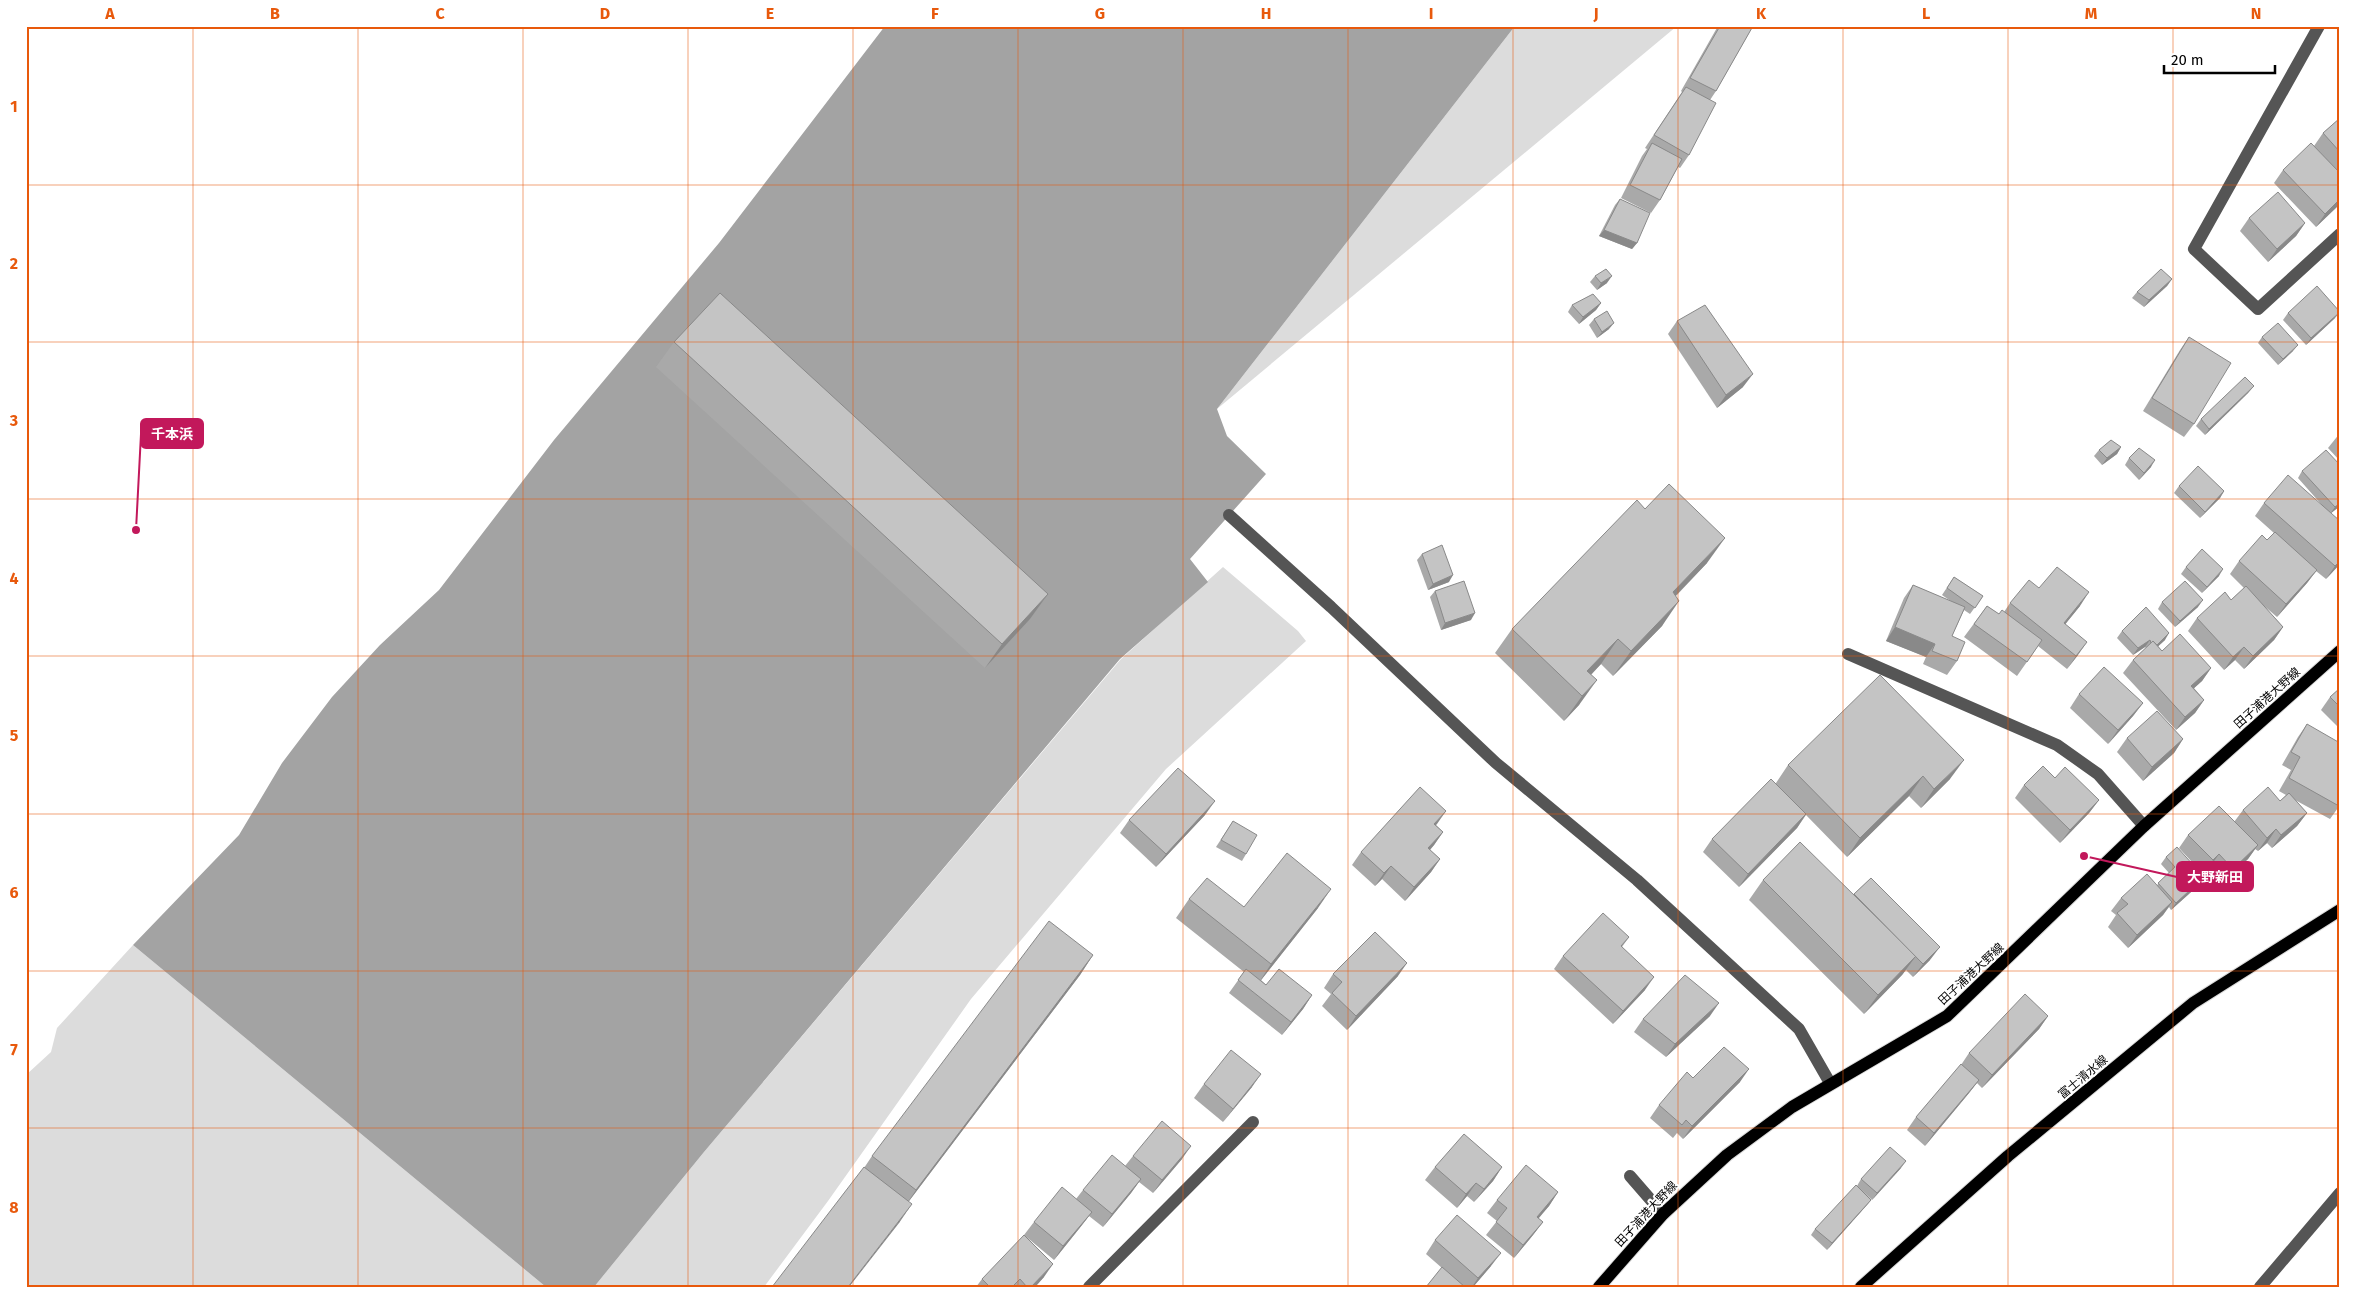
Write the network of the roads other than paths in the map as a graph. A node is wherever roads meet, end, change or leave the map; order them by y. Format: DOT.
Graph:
graph roads {
  1 [pos="2319,26"];
  2 [pos="2340,234"];
  3 [pos="1229,515"];
  4 [pos="2340,651"];
  5 [pos="1848,654"];
  6 [pos="2144,826"];
  7 [pos="2340,910"];
  8 [pos="1830,1083"];
  9 [pos="1253,1122"];
  10 [pos="1630,1176"];
  11 [pos="2340,1193"];
  12 [pos="1664,1214"];
  13 [pos="1089,1287"];
  14 [pos="1599,1287"];
  15 [pos="1861,1287"];
  16 [pos="2260,1287"];
  1 -- 2 [label="street"];
  3 -- 8 [label="street"];
  4 -- 6 [label="main road, 田子浦港大野線"];
  5 -- 6 [label="street"];
  6 -- 8 [label="main road, 田子浦港大野線"];
  7 -- 15 [label="main road, 富士清水線"];
  8 -- 12 [label="main road, 田子浦港大野線"];
  9 -- 13 [label="street"];
  10 -- 12 [label="street"];
  11 -- 16 [label="street"];
  12 -- 14 [label="main road, 田子浦港大野線"];
}
